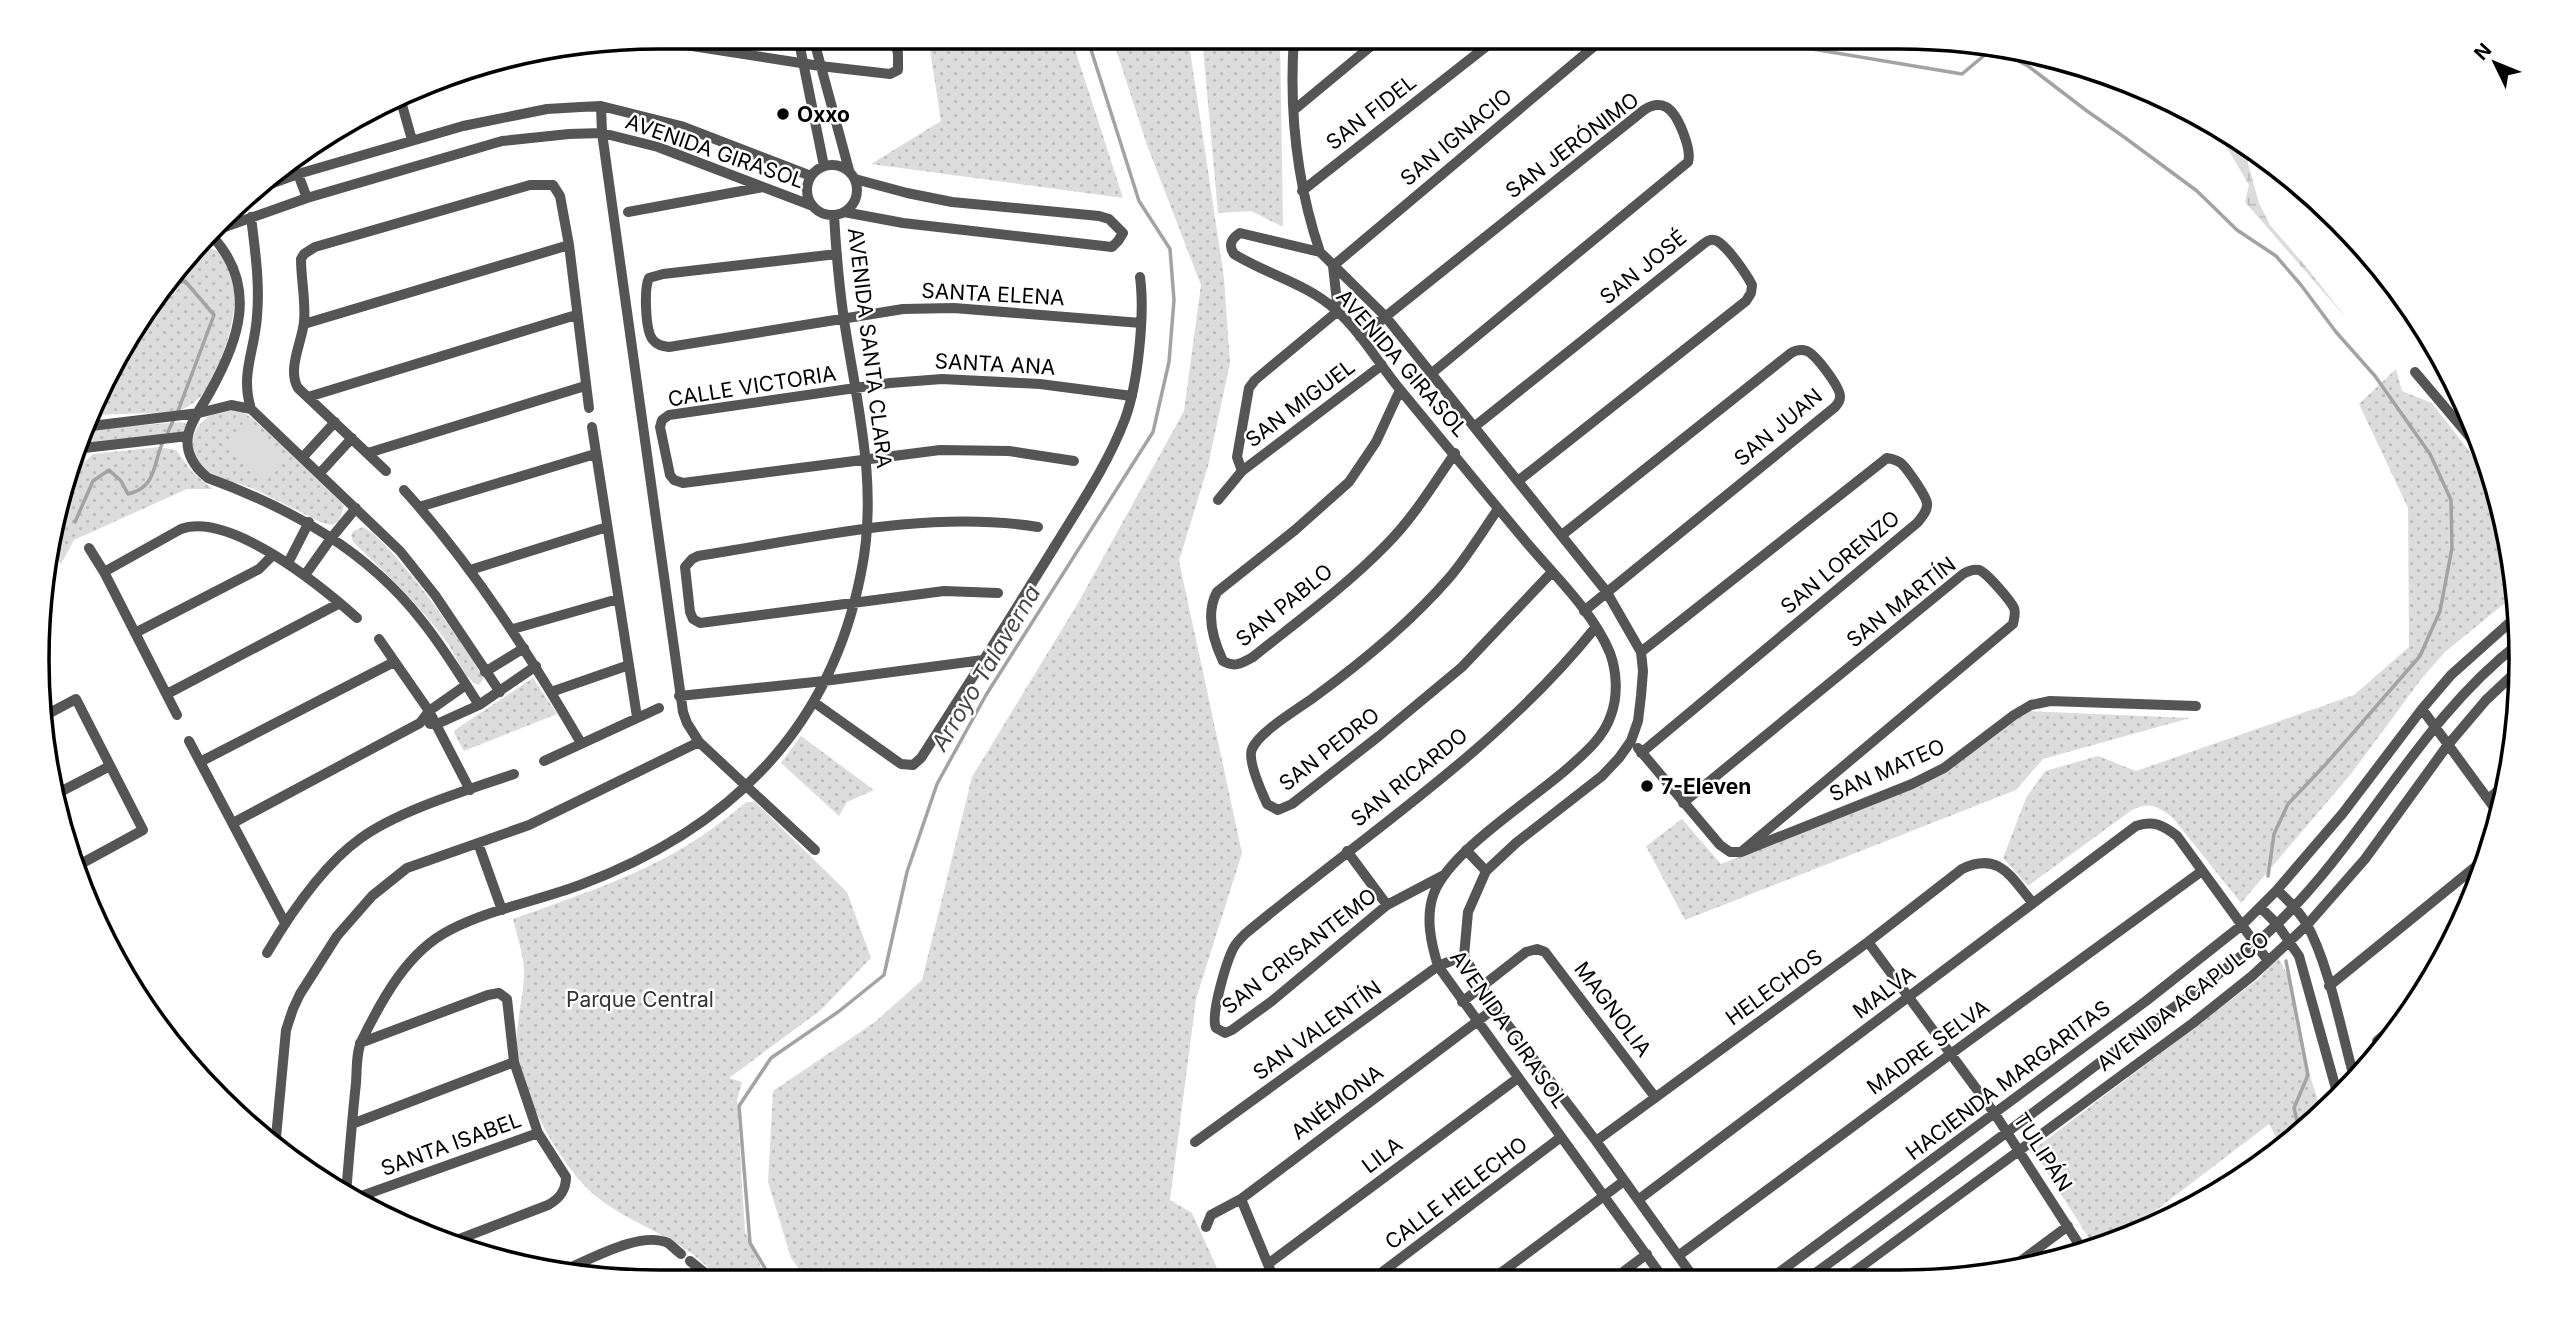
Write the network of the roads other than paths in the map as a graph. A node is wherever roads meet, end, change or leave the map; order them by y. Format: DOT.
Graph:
graph roads {
  1 [pos="714,49"];
  2 [pos="801,49"];
  3 [pos="816,49"];
  4 [pos="897,49"];
  5 [pos="1294,49"];
  6 [pos="1368,49"];
  7 [pos="1483,49"];
  8 [pos="1591,49"];
  9 [pos="728,51"];
  10 [pos="804,64"];
  11 [pos="820,66"];
  12 [pos="402,106"];
  13 [pos="601,106"];
  14 [pos="1294,110"];
  15 [pos="603,133"];
  16 [pos="412,140"];
  17 [pos="824,166"];
  18 [pos="299,174"];
  19 [pos="852,175"];
  20 [pos="811,176"];
  21 [pos="282,180"];
  22 [pos="763,187"];
  23 [pos="1302,191"];
  24 [pos="307,198"];
  25 [pos="813,206"];
  26 [pos="628,212"];
  27 [pos="839,213"];
  28 [pos="251,217"];
  29 [pos="232,224"];
  30 [pos="216,241"];
  31 [pos="569,245"];
  32 [pos="1320,252"];
  33 [pos="837,254"];
  34 [pos="1333,266"];
  35 [pos="1140,277"];
  36 [pos="1338,311"];
  37 [pos="576,315"];
  38 [pos="1385,316"];
  39 [pos="844,318"];
  40 [pos="1141,323"];
  41 [pos="304,324"];
  42 [pos="1360,337"];
  43 [pos="1382,365"];
  44 [pos="2415,372"];
  45 [pos="1432,373"];
  46 [pos="585,386"];
  47 [pos="856,389"];
  48 [pos="1400,390"];
  49 [pos="1132,396"];
  50 [pos="308,397"];
  51 [pos="589,408"];
  52 [pos="251,409"];
  53 [pos="199,413"];
  54 [pos="335,422"];
  55 [pos="95,425"];
  56 [pos="1474,426"];
  57 [pos="592,427"];
  58 [pos="2465,431"];
  59 [pos="188,436"];
  60 [pos="352,438"];
  61 [pos="87,447"];
  62 [pos="368,453"];
  63 [pos="1455,453"];
  64 [pos="595,454"];
  65 [pos="303,457"];
  66 [pos="867,461"];
  67 [pos="1074,461"];
  68 [pos="386,471"];
  69 [pos="1242,471"];
  70 [pos="320,473"];
  71 [pos="1518,481"];
  72 [pos="404,490"];
  73 [pos="1218,500"];
  74 [pos="419,507"];
  75 [pos="356,508"];
  76 [pos="1498,509"];
  77 [pos="309,522"];
  78 [pos="607,527"];
  79 [pos="1038,527"];
  80 [pos="867,530"];
  81 [pos="1563,535"];
  82 [pos="332,537"];
  83 [pos="89,548"];
  84 [pos="273,555"];
  85 [pos="288,564"];
  86 [pos="470,570"];
  87 [pos="104,572"];
  88 [pos="1552,572"];
  89 [pos="305,575"];
  90 [pos="1606,591"];
  91 [pos="998,593"];
  92 [pos="618,598"];
  93 [pos="340,603"];
  94 [pos="854,605"];
  95 [pos="1584,611"];
  96 [pos="357,618"];
  97 [pos="2508,624"];
  98 [pos="1595,628"];
  99 [pos="513,629"];
  100 [pos="135,633"];
  101 [pos="379,639"];
  102 [pos="524,648"];
  103 [pos="1641,652"];
  104 [pos="2509,653"];
  105 [pos="983,660"];
  106 [pos="394,662"];
  107 [pos="629,665"];
  108 [pos="536,666"];
  109 [pos="485,672"];
  110 [pos="2509,679"];
  111 [pos="824,681"];
  112 [pos="466,685"];
  113 [pos="500,692"];
  114 [pos="551,692"];
  115 [pos="167,694"];
  116 [pos="680,696"];
  117 [pos="814,703"];
  118 [pos="479,705"];
  119 [pos="2196,706"];
  120 [pos="659,708"];
  121 [pos="2422,709"];
  122 [pos="429,710"];
  123 [pos="51,712"];
  124 [pos="177,715"];
  125 [pos="638,717"];
  126 [pos="420,723"];
  127 [pos="437,724"];
  128 [pos="2435,728"];
  129 [pos="189,741"];
  130 [pos="1632,741"];
  131 [pos="699,742"];
  132 [pos="581,743"];
  133 [pos="2447,746"];
  134 [pos="1642,752"];
  135 [pos="202,761"];
  136 [pos="544,761"];
  137 [pos="110,766"];
  138 [pos="514,774"];
  139 [pos="747,785"];
  140 [pos="64,790"];
  141 [pos="470,790"];
  142 [pos="2493,794"];
  143 [pos="2488,799"];
  144 [pos="1684,803"];
  145 [pos="2491,804"];
  146 [pos="233,823"];
  147 [pos="478,843"];
  148 [pos="815,850"];
  149 [pos="1466,850"];
  150 [pos="1347,851"];
  151 [pos="1741,852"];
  152 [pos="83,862"];
  153 [pos="1486,871"];
  154 [pos="2203,871"];
  155 [pos="2471,871"];
  156 [pos="1444,875"];
  157 [pos="2277,890"];
  158 [pos="2032,902"];
  159 [pos="1387,905"];
  160 [pos="2294,907"];
  161 [pos="2261,908"];
  162 [pos="502,910"];
  163 [pos="285,923"];
  164 [pos="2277,924"];
  165 [pos="2242,925"];
  166 [pos="2307,925"];
  167 [pos="2290,941"];
  168 [pos="1868,942"];
  169 [pos="2257,943"];
  170 [pos="267,953"];
  171 [pos="1464,956"];
  172 [pos="2268,961"];
  173 [pos="1438,966"];
  174 [pos="2329,986"];
  175 [pos="1481,988"];
  176 [pos="1910,997"];
  177 [pos="1462,1002"];
  178 [pos="1495,1008"];
  179 [pos="1477,1021"];
  180 [pos="1216,1028"];
  181 [pos="360,1043"];
  182 [pos="1952,1052"];
  183 [pos="514,1062"];
  184 [pos="2351,1068"];
  185 [pos="1518,1078"];
  186 [pos="2335,1086"];
  187 [pos="1654,1097"];
  188 [pos="1995,1114"];
  189 [pos="352,1124"];
  190 [pos="538,1133"];
  191 [pos="2008,1133"];
  192 [pos="276,1134"];
  193 [pos="1562,1137"];
  194 [pos="1596,1141"];
  195 [pos="1195,1142"];
  196 [pos="2020,1151"];
  197 [pos="1624,1181"];
  198 [pos="347,1184"];
  199 [pos="366,1195"];
  200 [pos="1605,1195"];
  201 [pos="1241,1199"];
  202 [pos="1638,1200"];
  203 [pos="2068,1226"];
  204 [pos="1206,1227"];
  205 [pos="461,1237"];
  206 [pos="2078,1243"];
  207 [pos="1647,1255"];
  208 [pos="1678,1256"];
  209 [pos="2028,1256"];
  210 [pos="1268,1264"];
  211 [pos="578,1265"];
  212 [pos="701,1270"];
  213 [pos="1271,1270"];
  214 [pos="1385,1270"];
  215 [pos="1505,1270"];
  216 [pos="1626,1270"];
  217 [pos="1657,1270"];
  218 [pos="1688,1270"];
  219 [pos="1784,1270"];
  220 [pos="1820,1270"];
  221 [pos="1857,1270"];
  1 -- 9 [label="street"];
  2 -- 10 [label="street"];
  3 -- 11 [label="street"];
  4 -- 11 [label="street"];
  5 -- 14 [label="street"];
  6 -- 14 [label="street"];
  7 -- 23 [label="street, SAN FIDEL"];
  8 -- 34 [label="street, SAN IGNACIO"];
  9 -- 10 [label="street"];
  10 -- 11 [label="street"];
  10 -- 17 [label="street"];
  11 -- 19 [label="street"];
  12 -- 16 [label="street"];
  13 -- 15 [label="street"];
  13 -- 16 [label="street, AVENIDA GIRASOL"];
  13 -- 20 [label="street, AVENIDA GIRASOL"];
  14 -- 23 [label="street"];
  15 -- 22 [label="street, AVENIDA GIRASOL"];
  15 -- 24 [label="street, AVENIDA GIRASOL"];
  15 -- 116 [label="street"];
  16 -- 18 [label="street, AVENIDA GIRASOL"];
  17 -- 19 [label="street"];
  17 -- 20 [label="street"];
  18 -- 21 [label="street, AVENIDA GIRASOL"];
  18 -- 24 [label="street"];
  19 -- 27 [label="street"];
  19 -- 27 [label="street"];
  20 -- 25 [label="street"];
  22 -- 25 [label="street, AVENIDA GIRASOL"];
  22 -- 26 [label="street"];
  23 -- 32 [label="street"];
  24 -- 28 [label="street, AVENIDA GIRASOL"];
  25 -- 27 [label="street"];
  27 -- 33 [label="street, AVENIDA SANTA CLARA"];
  28 -- 29 [label="street, AVENIDA GIRASOL"];
  28 -- 52 [label="street"];
  30 -- 53 [label="street"];
  31 -- 37 [label="street"];
  31 -- 41 [label="street"];
  31 -- 41 [label="street"];
  32 -- 34 [label="street, AVENIDA GIRASOL"];
  32 -- 36 [label="street, AVENIDA GIRASOL"];
  33 -- 39 [label="street, AVENIDA SANTA CLARA"];
  33 -- 39 [label="street, SANTA ELENA"];
  34 -- 36 [label="street"];
  34 -- 38 [label="street, AVENIDA GIRASOL"];
  35 -- 40 [label="street"];
  36 -- 42 [label="street, AVENIDA GIRASOL"];
  36 -- 69 [label="street, SAN MIGUEL"];
  37 -- 46 [label="street"];
  37 -- 50 [label="street"];
  38 -- 42 [label="street, SAN JERÓNIMO"];
  38 -- 45 [label="street, AVENIDA GIRASOL"];
  38 -- 45 [label="street, SAN JERÓNIMO"];
  39 -- 40 [label="street, SANTA ELENA"];
  39 -- 47 [label="street, AVENIDA SANTA CLARA"];
  40 -- 49 [label="street"];
  41 -- 50 [label="street"];
  42 -- 43 [label="street, AVENIDA GIRASOL"];
  43 -- 48 [label="street, AVENIDA GIRASOL"];
  43 -- 69 [label="street, SAN MIGUEL"];
  44 -- 58 [label="street"];
  45 -- 56 [label="street, AVENIDA GIRASOL"];
  46 -- 51 [label="street"];
  46 -- 62 [label="street"];
  47 -- 49 [label="street, SANTA ANA"];
  47 -- 66 [label="street, AVENIDA SANTA CLARA"];
  47 -- 66 [label="street, CALLE VICTORIA"];
  48 -- 63 [label="street, AVENIDA GIRASOL"];
  48 -- 63 [label="street, SAN PABLO"];
  49 -- 105 [label="street"];
  50 -- 54 [label="street"];
  52 -- 53 [label="street"];
  52 -- 65 [label="street"];
  53 -- 55 [label="street"];
  53 -- 59 [label="street"];
  54 -- 60 [label="street"];
  54 -- 65 [label="street"];
  56 -- 71 [label="street, AVENIDA GIRASOL"];
  56 -- 71 [label="street, SAN JOSÉ"];
  57 -- 64 [label="street"];
  59 -- 61 [label="street"];
  59 -- 77 [label="street"];
  60 -- 62 [label="street"];
  60 -- 70 [label="street"];
  62 -- 68 [label="street"];
  63 -- 76 [label="street, AVENIDA GIRASOL"];
  64 -- 74 [label="street"];
  64 -- 78 [label="street"];
  65 -- 70 [label="street"];
  66 -- 67 [label="street"];
  66 -- 80 [label="street, AVENIDA SANTA CLARA"];
  69 -- 73 [label="street, SAN MIGUEL"];
  70 -- 75 [label="street"];
  71 -- 81 [label="street, AVENIDA GIRASOL"];
  72 -- 74 [label="street"];
  74 -- 86 [label="street"];
  75 -- 82 [label="street"];
  75 -- 109 [label="street"];
  76 -- 88 [label="street, AVENIDA GIRASOL"];
  76 -- 88 [label="street, SAN PEDRO"];
  77 -- 82 [label="street"];
  77 -- 85 [label="street"];
  78 -- 86 [label="street"];
  78 -- 92 [label="street"];
  79 -- 80 [label="street"];
  80 -- 94 [label="street, AVENIDA SANTA CLARA"];
  80 -- 94 [label="street"];
  81 -- 90 [label="street, AVENIDA GIRASOL"];
  81 -- 90 [label="street, SAN JUAN"];
  82 -- 89 [label="street"];
  82 -- 112 [label="street"];
  83 -- 87 [label="street"];
  84 -- 85 [label="street"];
  84 -- 87 [label="street"];
  84 -- 100 [label="street"];
  85 -- 89 [label="street"];
  86 -- 99 [label="street"];
  87 -- 100 [label="street"];
  88 -- 95 [label="street, AVENIDA GIRASOL"];
  89 -- 93 [label="street"];
  90 -- 95 [label="street, SAN JUAN"];
  90 -- 103 [label="street, AVENIDA GIRASOL"];
  91 -- 94 [label="street"];
  92 -- 99 [label="street"];
  92 -- 107 [label="street"];
  93 -- 96 [label="street"];
  93 -- 115 [label="street"];
  94 -- 111 [label="street, AVENIDA SANTA CLARA"];
  95 -- 98 [label="street, AVENIDA GIRASOL"];
  97 -- 121 [label="street"];
  98 -- 149 [label="street, AVENIDA GIRASOL"];
  98 -- 150 [label="street, SAN RICARDO"];
  99 -- 102 [label="street"];
  100 -- 115 [label="street"];
  101 -- 106 [label="street"];
  102 -- 108 [label="street"];
  102 -- 109 [label="street"];
  103 -- 130 [label="street, AVENIDA GIRASOL"];
  103 -- 134 [label="street, SAN LORENZO"];
  104 -- 128 [label="street"];
  105 -- 111 [label="street"];
  105 -- 117 [label="street"];
  106 -- 122 [label="street"];
  106 -- 135 [label="street"];
  107 -- 114 [label="street"];
  107 -- 125 [label="street"];
  108 -- 113 [label="street"];
  108 -- 114 [label="street"];
  109 -- 113 [label="street"];
  110 -- 133 [label="street, AVENIDA ACAPULCO"];
  111 -- 116 [label="street"];
  111 -- 117 [label="street, AVENIDA SANTA CLARA"];
  112 -- 118 [label="street"];
  112 -- 122 [label="street"];
  113 -- 118 [label="street"];
  114 -- 132 [label="street"];
  115 -- 124 [label="street"];
  116 -- 131 [label="street"];
  117 -- 139 [label="street, AVENIDA SANTA CLARA"];
  118 -- 127 [label="street"];
  119 -- 151 [label="street, SAN MATEO"];
  120 -- 125 [label="street"];
  121 -- 128 [label="street"];
  121 -- 157 [label="street"];
  122 -- 126 [label="street"];
  122 -- 127 [label="street"];
  123 -- 137 [label="street"];
  125 -- 132 [label="street"];
  126 -- 127 [label="street"];
  126 -- 146 [label="street"];
  127 -- 141 [label="street"];
  128 -- 133 [label="street"];
  128 -- 160 [label="street"];
  129 -- 135 [label="street"];
  130 -- 134 [label="street"];
  130 -- 153 [label="street, AVENIDA GIRASOL"];
  131 -- 139 [label="street"];
  131 -- 147 [label="street"];
  132 -- 136 [label="street"];
  133 -- 143 [label="street"];
  133 -- 166 [label="street, AVENIDA ACAPULCO"];
  134 -- 144 [label="street"];
  135 -- 146 [label="street"];
  137 -- 140 [label="street"];
  137 -- 152 [label="street"];
  138 -- 141 [label="street"];
  139 -- 148 [label="street"];
  139 -- 162 [label="street, AVENIDA SANTA CLARA"];
  141 -- 163 [label="street"];
  142 -- 143 [label="street"];
  143 -- 145 [label="street"];
  144 -- 151 [label="street"];
  144 -- 151 [label="street, SAN MARTÍN"];
  146 -- 163 [label="street"];
  147 -- 162 [label="street"];
  147 -- 192 [label="street"];
  149 -- 153 [label="street"];
  149 -- 156 [label="street, AVENIDA GIRASOL"];
  150 -- 159 [label="street"];
  150 -- 180 [label="street, SAN RICARDO"];
  153 -- 171 [label="street, AVENIDA GIRASOL"];
  154 -- 158 [label="street, MALVA"];
  154 -- 165 [label="street"];
  154 -- 182 [label="street, MADRE SELVA"];
  155 -- 174 [label="street"];
  156 -- 159 [label="street, SAN CRISANTEMO"];
  156 -- 173 [label="street, AVENIDA GIRASOL"];
  157 -- 160 [label="street"];
  157 -- 161 [label="street, HACIENDA MARGARITAS"];
  158 -- 168 [label="street, HELECHOS"];
  158 -- 176 [label="street, MALVA"];
  159 -- 180 [label="street, SAN CRISANTEMO"];
  160 -- 164 [label="street, HACIENDA MARGARITAS"];
  160 -- 166 [label="street"];
  161 -- 164 [label="street"];
  161 -- 165 [label="street, HACIENDA MARGARITAS"];
  162 -- 181 [label="street, AVENIDA SANTA CLARA"];
  163 -- 170 [label="street"];
  164 -- 167 [label="street"];
  164 -- 169 [label="street, HACIENDA MARGARITAS"];
  165 -- 169 [label="street"];
  165 -- 188 [label="street, HACIENDA MARGARITAS"];
  166 -- 167 [label="street, AVENIDA ACAPULCO"];
  166 -- 174 [label="street"];
  167 -- 172 [label="street, AVENIDA ACAPULCO"];
  167 -- 186 [label="street"];
  168 -- 176 [label="street, TULIPÁN"];
  168 -- 187 [label="street, HELECHOS"];
  169 -- 172 [label="street"];
  169 -- 191 [label="street, HACIENDA MARGARITAS"];
  171 -- 173 [label="street, SAN VALENTÍN"];
  171 -- 175 [label="street, AVENIDA GIRASOL"];
  172 -- 196 [label="street, AVENIDA ACAPULCO"];
  173 -- 177 [label="street, AVENIDA GIRASOL"];
  173 -- 195 [label="street, SAN VALENTÍN"];
  174 -- 184 [label="street"];
  175 -- 177 [label="street"];
  175 -- 178 [label="street, AVENIDA GIRASOL"];
  175 -- 187 [label="street, MAGNOLIA"];
  176 -- 182 [label="street, TULIPÁN"];
  176 -- 202 [label="street, MALVA"];
  177 -- 179 [label="street, AVENIDA GIRASOL"];
  178 -- 179 [label="street, ANÉMONA"];
  178 -- 194 [label="street, AVENIDA GIRASOL"];
  179 -- 185 [label="street, AVENIDA GIRASOL"];
  179 -- 201 [label="street, ANÉMONA"];
  181 -- 183 [label="street"];
  181 -- 189 [label="street, AVENIDA SANTA CLARA"];
  182 -- 188 [label="street, TULIPÁN"];
  182 -- 208 [label="street, MADRE SELVA"];
  183 -- 189 [label="street"];
  183 -- 190 [label="street"];
  185 -- 193 [label="street, AVENIDA GIRASOL"];
  185 -- 210 [label="street, LILA"];
  187 -- 194 [label="street, HELECHOS"];
  188 -- 191 [label="street, TULIPÁN"];
  188 -- 219 [label="street, HACIENDA MARGARITAS"];
  189 -- 198 [label="street, AVENIDA SANTA CLARA"];
  190 -- 199 [label="street, SANTA ISABEL"];
  190 -- 205 [label="street, SANTA ISABEL"];
  191 -- 196 [label="street, TULIPÁN"];
  191 -- 220 [label="street, HACIENDA MARGARITAS"];
  193 -- 200 [label="street, AVENIDA GIRASOL"];
  193 -- 214 [label="street, CALLE HELECHO"];
  194 -- 197 [label="street, AVENIDA GIRASOL"];
  196 -- 203 [label="street, TULIPÁN"];
  196 -- 221 [label="street, AVENIDA ACAPULCO"];
  197 -- 200 [label="street"];
  197 -- 202 [label="street, AVENIDA GIRASOL"];
  200 -- 207 [label="street, AVENIDA GIRASOL"];
  200 -- 215 [label="street"];
  201 -- 204 [label="street, ANÉMONA"];
  201 -- 210 [label="street"];
  202 -- 208 [label="street, AVENIDA GIRASOL"];
  203 -- 206 [label="street, TULIPÁN"];
  203 -- 209 [label="street"];
  207 -- 216 [label="street"];
  207 -- 217 [label="street, AVENIDA GIRASOL"];
  208 -- 218 [label="street, AVENIDA GIRASOL"];
  210 -- 213 [label="street"];
  211 -- 212 [label="street"];
}
